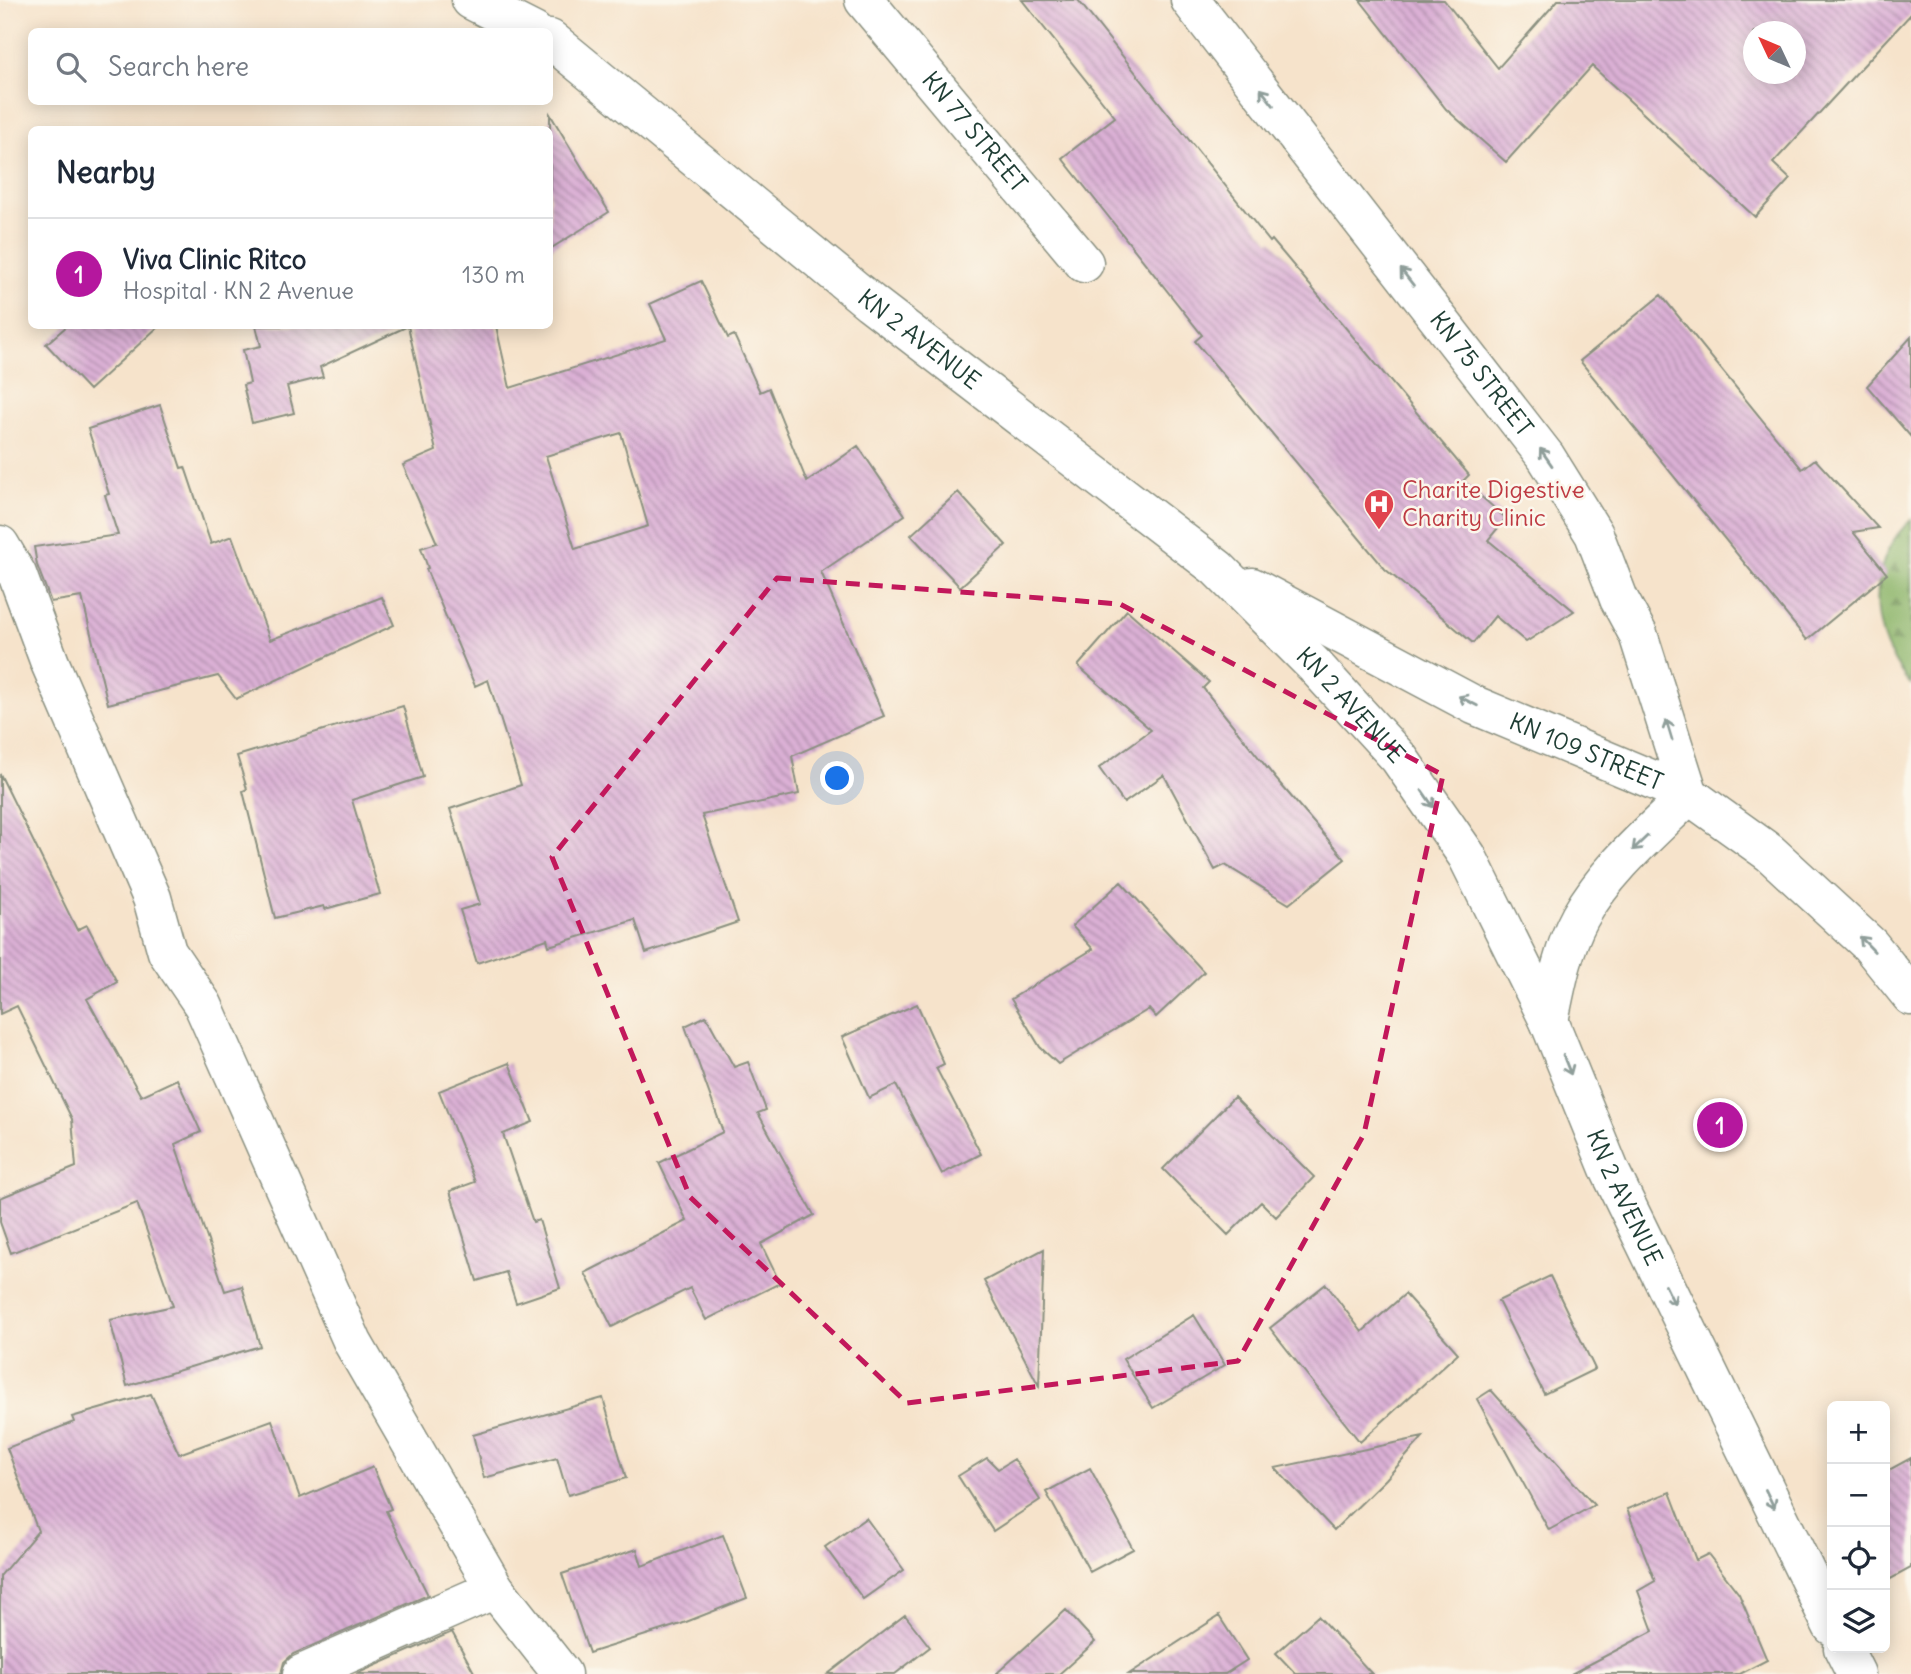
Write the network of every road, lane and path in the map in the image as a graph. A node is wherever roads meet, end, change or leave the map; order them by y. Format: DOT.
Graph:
graph roads {
  1 [pos="471,0"];
  2 [pos="864,0"];
  3 [pos="1190,0"];
  4 [pos="526,28"];
  5 [pos="553,41"];
  6 [pos="1084,263"];
  7 [pos="0,545"];
  8 [pos="1217,568"];
  9 [pos="1689,795"];
  10 [pos="1911,996"];
  11 [pos="1549,1021"];
  12 [pos="495,1589"];
  13 [pos="1827,1616"];
  14 [pos="1846,1653"];
  15 [pos="302,1674"];
  16 [pos="562,1674"];
  17 [pos="1856,1674"];
  1 -- 4 [label="main road"];
  2 -- 6 [label="main road, KN 77 STREET"];
  9 -- 3 [label="main road, KN 75 STREET, one-way"];
  5 -- 8 [label="main road, KN 2 AVENUE"];
  7 -- 12 [label="main road"];
  9 -- 8 [label="main road, KN 109 STREET, one-way"];
  8 -- 11 [label="main road, KN 2 AVENUE, one-way"];
  10 -- 9 [label="main road, KN 109 STREET, one-way"];
  9 -- 11 [label="main road, one-way"];
  11 -- 13 [label="main road, KN 2 AVENUE, one-way"];
  12 -- 15 [label="main road"];
  12 -- 16 [label="main road"];
  14 -- 17 [label="main road"];
}
